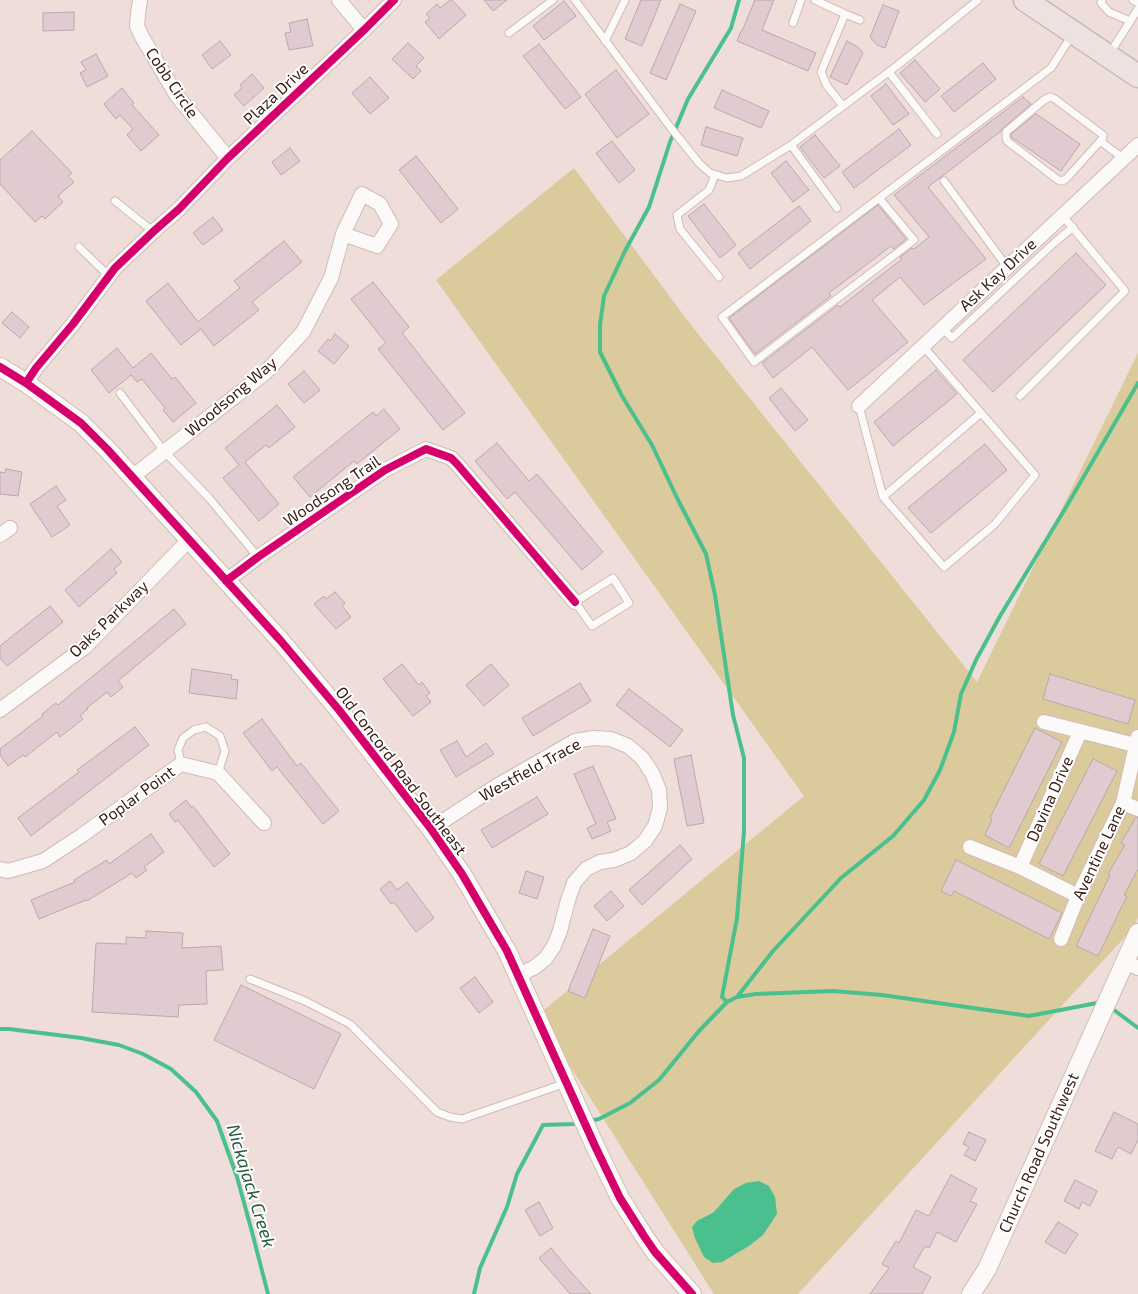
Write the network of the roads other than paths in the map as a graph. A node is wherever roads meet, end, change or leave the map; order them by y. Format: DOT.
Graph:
graph roads {
  1 [pos="140,0"];
  2 [pos="339,0"];
  3 [pos="394,0"];
  4 [pos="553,0"];
  5 [pos="575,0"];
  6 [pos="625,0"];
  7 [pos="801,0"];
  8 [pos="815,0"];
  9 [pos="978,0"];
  10 [pos="1025,0"];
  11 [pos="1102,0"];
  12 [pos="1133,0"];
  13 [pos="1138,3"];
  14 [pos="1138,9"];
  15 [pos="845,14"];
  16 [pos="860,20"];
  17 [pos="1130,21"];
  18 [pos="792,23"];
  19 [pos="364,30"];
  20 [pos="1074,32"];
  21 [pos="509,33"];
  22 [pos="605,41"];
  23 [pos="1108,56"];
  24 [pos="889,72"];
  25 [pos="1138,76"];
  26 [pos="843,106"];
  27 [pos="937,134"];
  28 [pos="1100,141"];
  29 [pos="791,145"];
  30 [pos="1138,145"];
  31 [pos="228,158"];
  32 [pos="1123,158"];
  33 [pos="715,175"];
  34 [pos="944,181"];
  35 [pos="879,198"];
  36 [pos="114,201"];
  37 [pos="837,208"];
  38 [pos="1062,215"];
  39 [pos="1074,228"];
  40 [pos="154,230"];
  41 [pos="343,234"];
  42 [pos="79,247"];
  43 [pos="1007,267"];
  44 [pos="109,276"];
  45 [pos="719,277"];
  46 [pos="942,328"];
  47 [pos="923,346"];
  48 [pos="0,367"];
  49 [pos="26,383"];
  50 [pos="120,393"];
  51 [pos="1020,396"];
  52 [pos="858,406"];
  53 [pos="981,413"];
  54 [pos="164,451"];
  55 [pos="132,477"];
  56 [pos="883,497"];
  57 [pos="188,540"];
  58 [pos="258,557"];
  59 [pos="226,581"];
  60 [pos="575,602"];
  61 [pos="0,710"];
  62 [pos="1044,722"];
  63 [pos="1080,732"];
  64 [pos="1137,741"];
  65 [pos="182,764"];
  66 [pos="218,773"];
  67 [pos="1123,803"];
  68 [pos="1138,809"];
  69 [pos="264,823"];
  70 [pos="431,829"];
  71 [pos="970,847"];
  72 [pos="1020,867"];
  73 [pos="0,868"];
  74 [pos="1078,896"];
  75 [pos="1138,933"];
  76 [pos="1061,939"];
  77 [pos="1132,965"];
  78 [pos="519,975"];
  79 [pos="250,979"];
  80 [pos="570,1088"];
  81 [pos="692,1294"];
  82 [pos="971,1294"];
  1 -- 31 [label="street, Cobb Circle"];
  2 -- 19 [label="street"];
  3 -- 19 [label="street, Plaza Drive"];
  4 -- 21 [label="lane"];
  5 -- 22 [label="lane"];
  6 -- 22 [label="lane"];
  7 -- 18 [label="lane"];
  8 -- 15 [label="lane"];
  9 -- 24 [label="lane"];
  10 -- 20 [label="main road"];
  11 -- 17 [label="lane"];
  12 -- 13 [label="lane"];
  14 -- 17 [label="lane"];
  15 -- 16 [label="lane"];
  15 -- 26 [label="lane"];
  17 -- 23 [label="lane"];
  19 -- 31 [label="street, Plaza Drive"];
  20 -- 23 [label="main road"];
  20 -- 35 [label="lane"];
  22 -- 33 [label="lane"];
  23 -- 25 [label="main road"];
  24 -- 26 [label="lane"];
  24 -- 27 [label="lane"];
  26 -- 29 [label="lane"];
  28 -- 28 [label="lane"];
  28 -- 32 [label="lane"];
  29 -- 33 [label="lane"];
  29 -- 37 [label="lane"];
  30 -- 32 [label="street, Ask Kay Drive"];
  31 -- 40 [label="street, Plaza Drive"];
  32 -- 38 [label="street, Ask Kay Drive"];
  33 -- 45 [label="lane"];
  34 -- 43 [label="lane"];
  35 -- 35 [label="lane"];
  36 -- 40 [label="lane"];
  38 -- 39 [label="lane"];
  38 -- 43 [label="street, Ask Kay Drive"];
  39 -- 46 [label="lane"];
  39 -- 51 [label="lane"];
  40 -- 44 [label="street, Plaza Drive"];
  41 -- 41 [label="street, Woodsong Way"];
  41 -- 54 [label="street, Woodsong Way"];
  42 -- 44 [label="lane"];
  43 -- 46 [label="street, Ask Kay Drive"];
  44 -- 49 [label="street, Plaza Drive"];
  46 -- 47 [label="street, Ask Kay Drive"];
  47 -- 52 [label="street, Ask Kay Drive"];
  47 -- 53 [label="lane"];
  48 -- 49 [label="street, Old Concord Road Southeast"];
  49 -- 55 [label="street, Old Concord Road Southeast"];
  50 -- 54 [label="lane"];
  52 -- 56 [label="lane"];
  53 -- 56 [label="lane"];
  53 -- 56 [label="lane"];
  54 -- 55 [label="street, Woodsong Way"];
  54 -- 58 [label="lane"];
  55 -- 57 [label="street, Old Concord Road Southeast"];
  57 -- 59 [label="street, Old Concord Road Southeast"];
  57 -- 61 [label="street, Oaks Parkway"];
  58 -- 59 [label="street, Woodsong Trail"];
  58 -- 60 [label="street, Woodsong Trail"];
  59 -- 70 [label="street, Old Concord Road Southeast"];
  60 -- 60 [label="lane"];
  62 -- 63 [label="street"];
  63 -- 64 [label="street"];
  63 -- 72 [label="street, Davina Drive"];
  64 -- 67 [label="street, Aventine Lane"];
  65 -- 66 [label="street, Poplar Point"];
  65 -- 66 [label="lane"];
  65 -- 73 [label="street, Poplar Point"];
  66 -- 69 [label="street"];
  67 -- 68 [label="street"];
  67 -- 74 [label="street, Aventine Lane"];
  70 -- 78 [label="street, Old Concord Road Southeast"];
  70 -- 78 [label="street, Westfield Trace"];
  71 -- 72 [label="street"];
  72 -- 74 [label="street"];
  74 -- 76 [label="street, Aventine Lane"];
  75 -- 77 [label="street, Church Road Southwest"];
  77 -- 82 [label="street, Church Road Southwest"];
  78 -- 80 [label="street, Old Concord Road Southeast"];
  79 -- 80 [label="lane"];
  80 -- 81 [label="street, Old Concord Road Southeast"];
}
